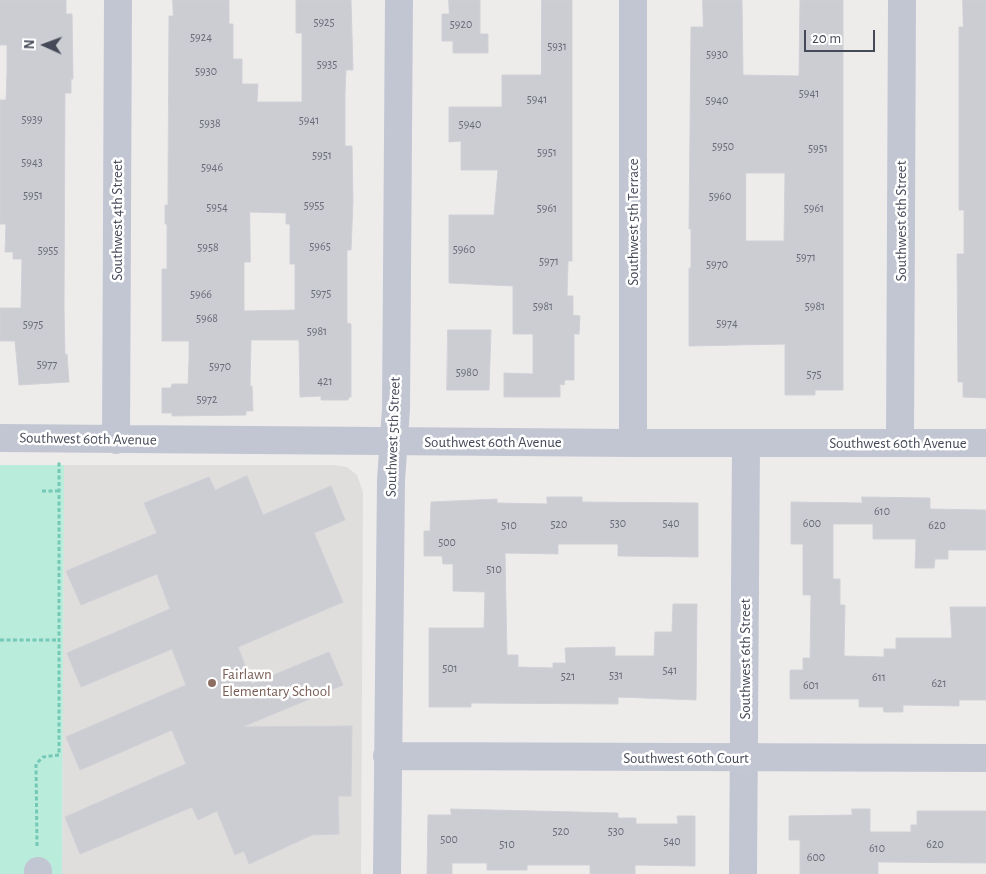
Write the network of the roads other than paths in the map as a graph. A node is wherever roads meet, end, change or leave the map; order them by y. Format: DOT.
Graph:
graph roads {
  1 [pos="118,0"];
  2 [pos="399,0"];
  3 [pos="633,0"];
  4 [pos="902,0"];
  5 [pos="0,438"];
  6 [pos="116,440"];
  7 [pos="393,442"];
  8 [pos="900,442"];
  9 [pos="633,443"];
  10 [pos="986,443"];
  11 [pos="746,444"];
  12 [pos="386,756"];
  13 [pos="744,758"];
  14 [pos="986,758"];
  15 [pos="386,874"];
  16 [pos="743,874"];
  1 -- 6 [label="street, Southwest 4th Street"];
  2 -- 7 [label="street, Southwest 5th Street"];
  3 -- 9 [label="street, Southwest 5th Terrace"];
  4 -- 8 [label="street, Southwest 6th Street"];
  5 -- 6 [label="street, Southwest 60th Avenue"];
  6 -- 7 [label="street, Southwest 60th Avenue"];
  7 -- 9 [label="street, Southwest 60th Avenue"];
  7 -- 12 [label="street, Southwest 5th Street"];
  8 -- 10 [label="street, Southwest 60th Avenue"];
  8 -- 11 [label="street, Southwest 60th Avenue"];
  9 -- 11 [label="street, Southwest 60th Avenue"];
  11 -- 13 [label="street, Southwest 6th Street"];
  12 -- 13 [label="street, Southwest 60th Court"];
  12 -- 15 [label="street, Southwest 5th Street"];
  13 -- 14 [label="street, Southwest 60th Court"];
  13 -- 16 [label="street, Southwest 6th Street"];
}
